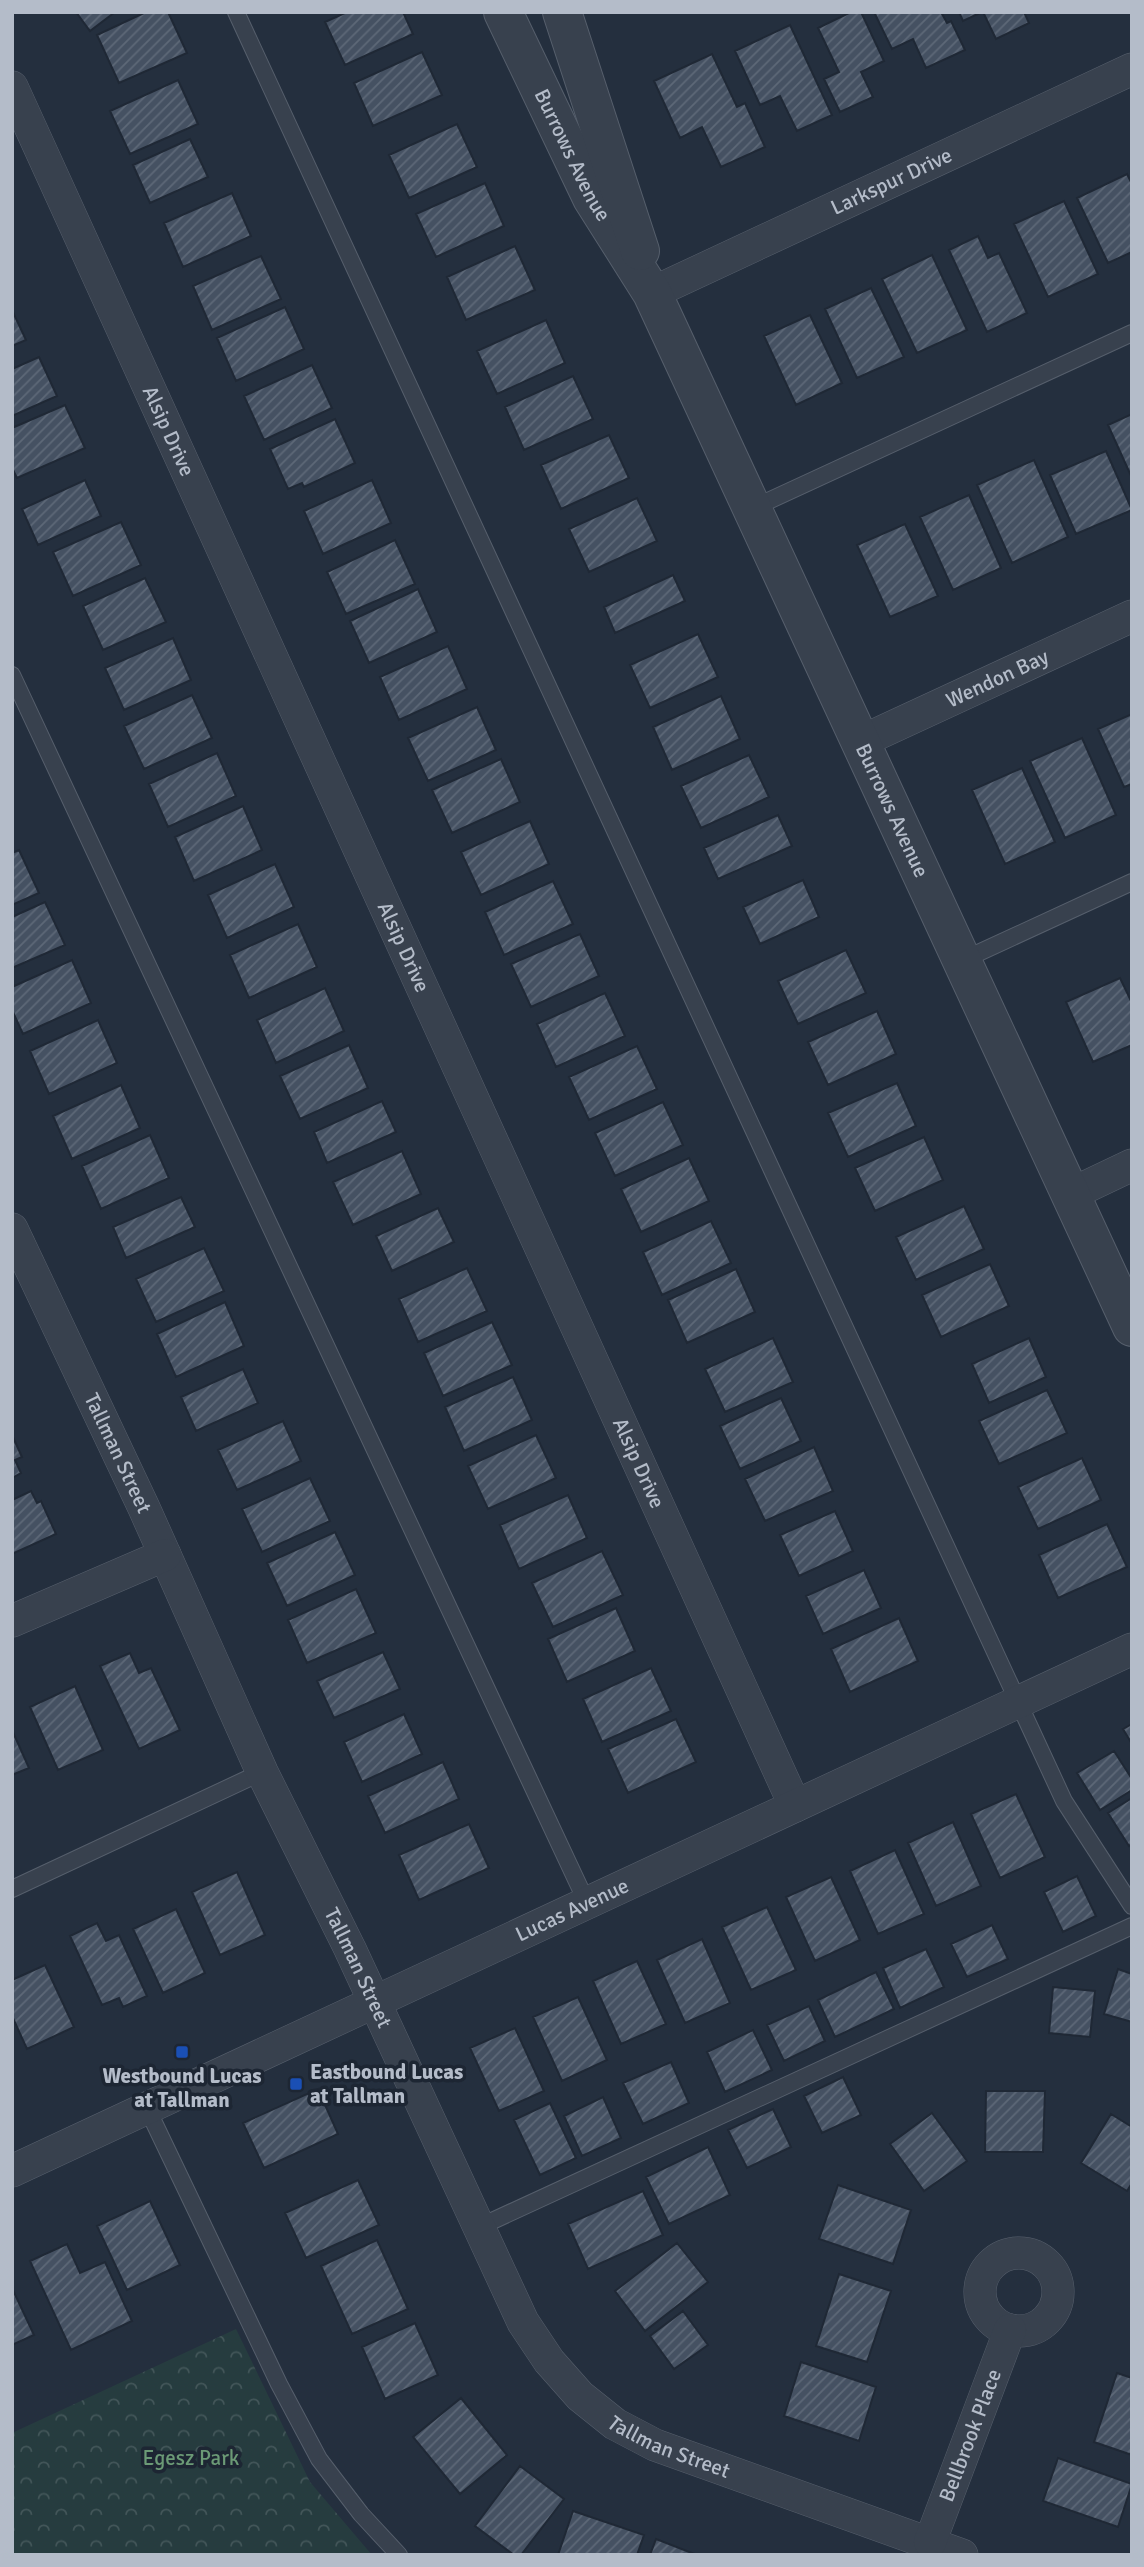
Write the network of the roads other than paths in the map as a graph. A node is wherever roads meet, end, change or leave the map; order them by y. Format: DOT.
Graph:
graph roads {
  1 [pos="236,12"];
  2 [pos="503,12"];
  3 [pos="562,12"];
  4 [pos="1132,69"];
  5 [pos="12,88"];
  6 [pos="652,293"];
  7 [pos="1132,333"];
  8 [pos="753,508"];
  9 [pos="1132,616"];
  10 [pos="12,675"];
  11 [pos="862,741"];
  12 [pos="1132,882"];
  13 [pos="963,960"];
  14 [pos="1132,1165"];
  15 [pos="1071,1194"];
  16 [pos="12,1229"];
  17 [pos="1132,1327"];
  18 [pos="165,1555"];
  19 [pos="12,1621"];
  20 [pos="1132,1649"];
  21 [pos="1020,1701"];
  22 [pos="262,1772"];
  23 [pos="795,1806"];
  24 [pos="12,1889"];
  25 [pos="587,1903"];
  26 [pos="1132,1906"];
  27 [pos="1132,1926"];
  28 [pos="374,2003"];
  29 [pos="147,2108"];
  30 [pos="12,2171"];
  31 [pos="477,2228"];
  32 [pos="1010,2330"];
  33 [pos="930,2542"];
  34 [pos="399,2555"];
  35 [pos="962,2555"];
  1 -- 21 [label="lane"];
  2 -- 6 [label="street, Burrows Avenue"];
  3 -- 6 [label="street, Burrows Avenue"];
  4 -- 6 [label="street, Larkspur Drive"];
  5 -- 23 [label="street, Alsip Drive"];
  6 -- 8 [label="street, Burrows Avenue"];
  7 -- 8 [label="lane"];
  8 -- 11 [label="street, Burrows Avenue"];
  9 -- 11 [label="street, Wendon Bay"];
  10 -- 25 [label="lane"];
  11 -- 13 [label="street, Burrows Avenue"];
  12 -- 13 [label="lane"];
  13 -- 15 [label="street, Burrows Avenue"];
  14 -- 15 [label="street"];
  15 -- 17 [label="street, Burrows Avenue"];
  16 -- 18 [label="street, Tallman Street"];
  18 -- 19 [label="street"];
  18 -- 22 [label="street, Tallman Street"];
  20 -- 21 [label="street, Lucas Avenue"];
  21 -- 23 [label="street, Lucas Avenue"];
  21 -- 26 [label="lane"];
  22 -- 24 [label="lane"];
  22 -- 28 [label="street, Tallman Street"];
  23 -- 25 [label="street, Lucas Avenue"];
  25 -- 28 [label="street, Lucas Avenue"];
  27 -- 31 [label="lane"];
  28 -- 29 [label="street, Lucas Avenue"];
  28 -- 31 [label="street, Tallman Street"];
  29 -- 30 [label="street, Lucas Avenue"];
  29 -- 34 [label="lane"];
  31 -- 33 [label="street, Tallman Street"];
  32 -- 33 [label="street, Bellbrook Place"];
  33 -- 35 [label="street, Tallman Street"];
}
